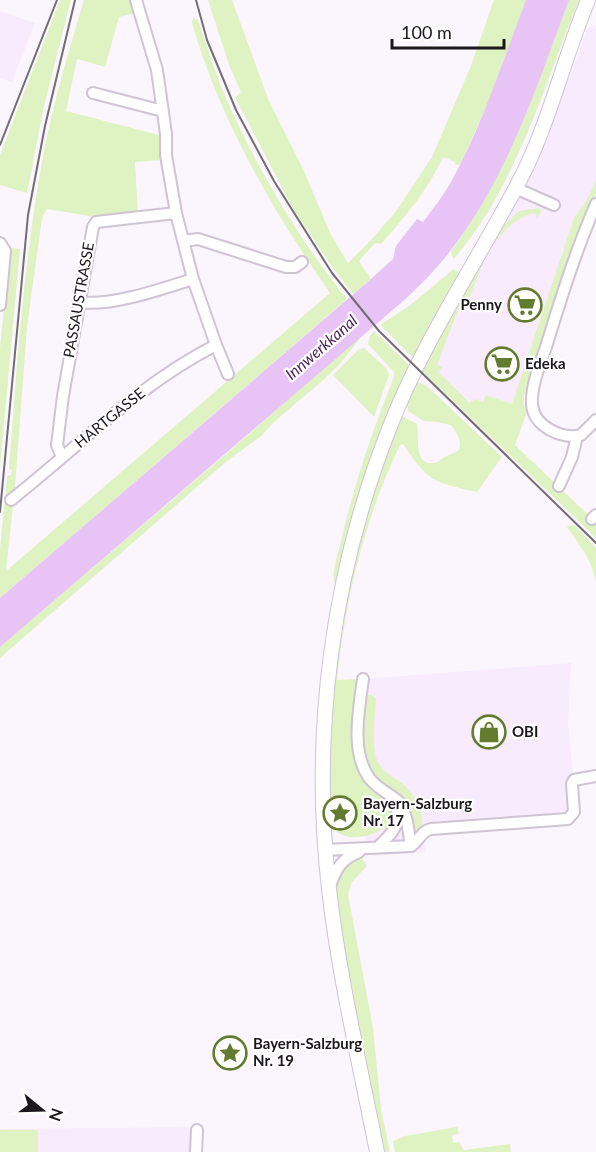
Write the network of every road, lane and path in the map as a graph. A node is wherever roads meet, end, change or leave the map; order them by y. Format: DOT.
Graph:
graph roads {
  1 [pos="136,0"];
  2 [pos="590,7"];
  3 [pos="93,93"];
  4 [pos="163,111"];
  5 [pos="515,188"];
  6 [pos="596,204"];
  7 [pos="554,205"];
  8 [pos="176,213"];
  9 [pos="183,241"];
  10 [pos="0,243"];
  11 [pos="302,262"];
  12 [pos="193,279"];
  13 [pos="78,302"];
  14 [pos="0,305"];
  15 [pos="216,345"];
  16 [pos="228,374"];
  17 [pos="596,420"];
  18 [pos="577,436"];
  19 [pos="62,457"];
  20 [pos="559,486"];
  21 [pos="11,500"];
  22 [pos="363,679"];
  23 [pos="596,776"];
  24 [pos="390,796"];
  25 [pos="411,846"];
  26 [pos="378,847"];
  27 [pos="366,849"];
  28 [pos="325,850"];
  29 [pos="329,890"];
  30 [pos="197,1130"];
  31 [pos="196,1152"];
  32 [pos="377,1152"];
  1 -- 4 [label="street"];
  2 -- 5 [label="main road"];
  3 -- 4 [label="street"];
  4 -- 8 [label="street"];
  5 -- 7 [label="street"];
  5 -- 28 [label="main road"];
  6 -- 18 [label="street"];
  8 -- 9 [label="street"];
  8 -- 13 [label="street, PASSAUSTRASSE"];
  9 -- 11 [label="street"];
  9 -- 12 [label="street"];
  10 -- 14 [label="street"];
  12 -- 13 [label="street"];
  12 -- 15 [label="street"];
  13 -- 19 [label="street, PASSAUSTRASSE"];
  15 -- 16 [label="street"];
  15 -- 19 [label="street, HARTGASSE"];
  17 -- 18 [label="street"];
  18 -- 20 [label="street"];
  19 -- 21 [label="street, HARTGASSE"];
  22 -- 24 [label="street"];
  23 -- 25 [label="street"];
  24 -- 25 [label="street"];
  24 -- 26 [label="street"];
  25 -- 26 [label="street"];
  26 -- 27 [label="street"];
  27 -- 28 [label="street"];
  27 -- 29 [label="street"];
  28 -- 29 [label="main road"];
  29 -- 32 [label="main road"];
  30 -- 31 [label="street"];
}
